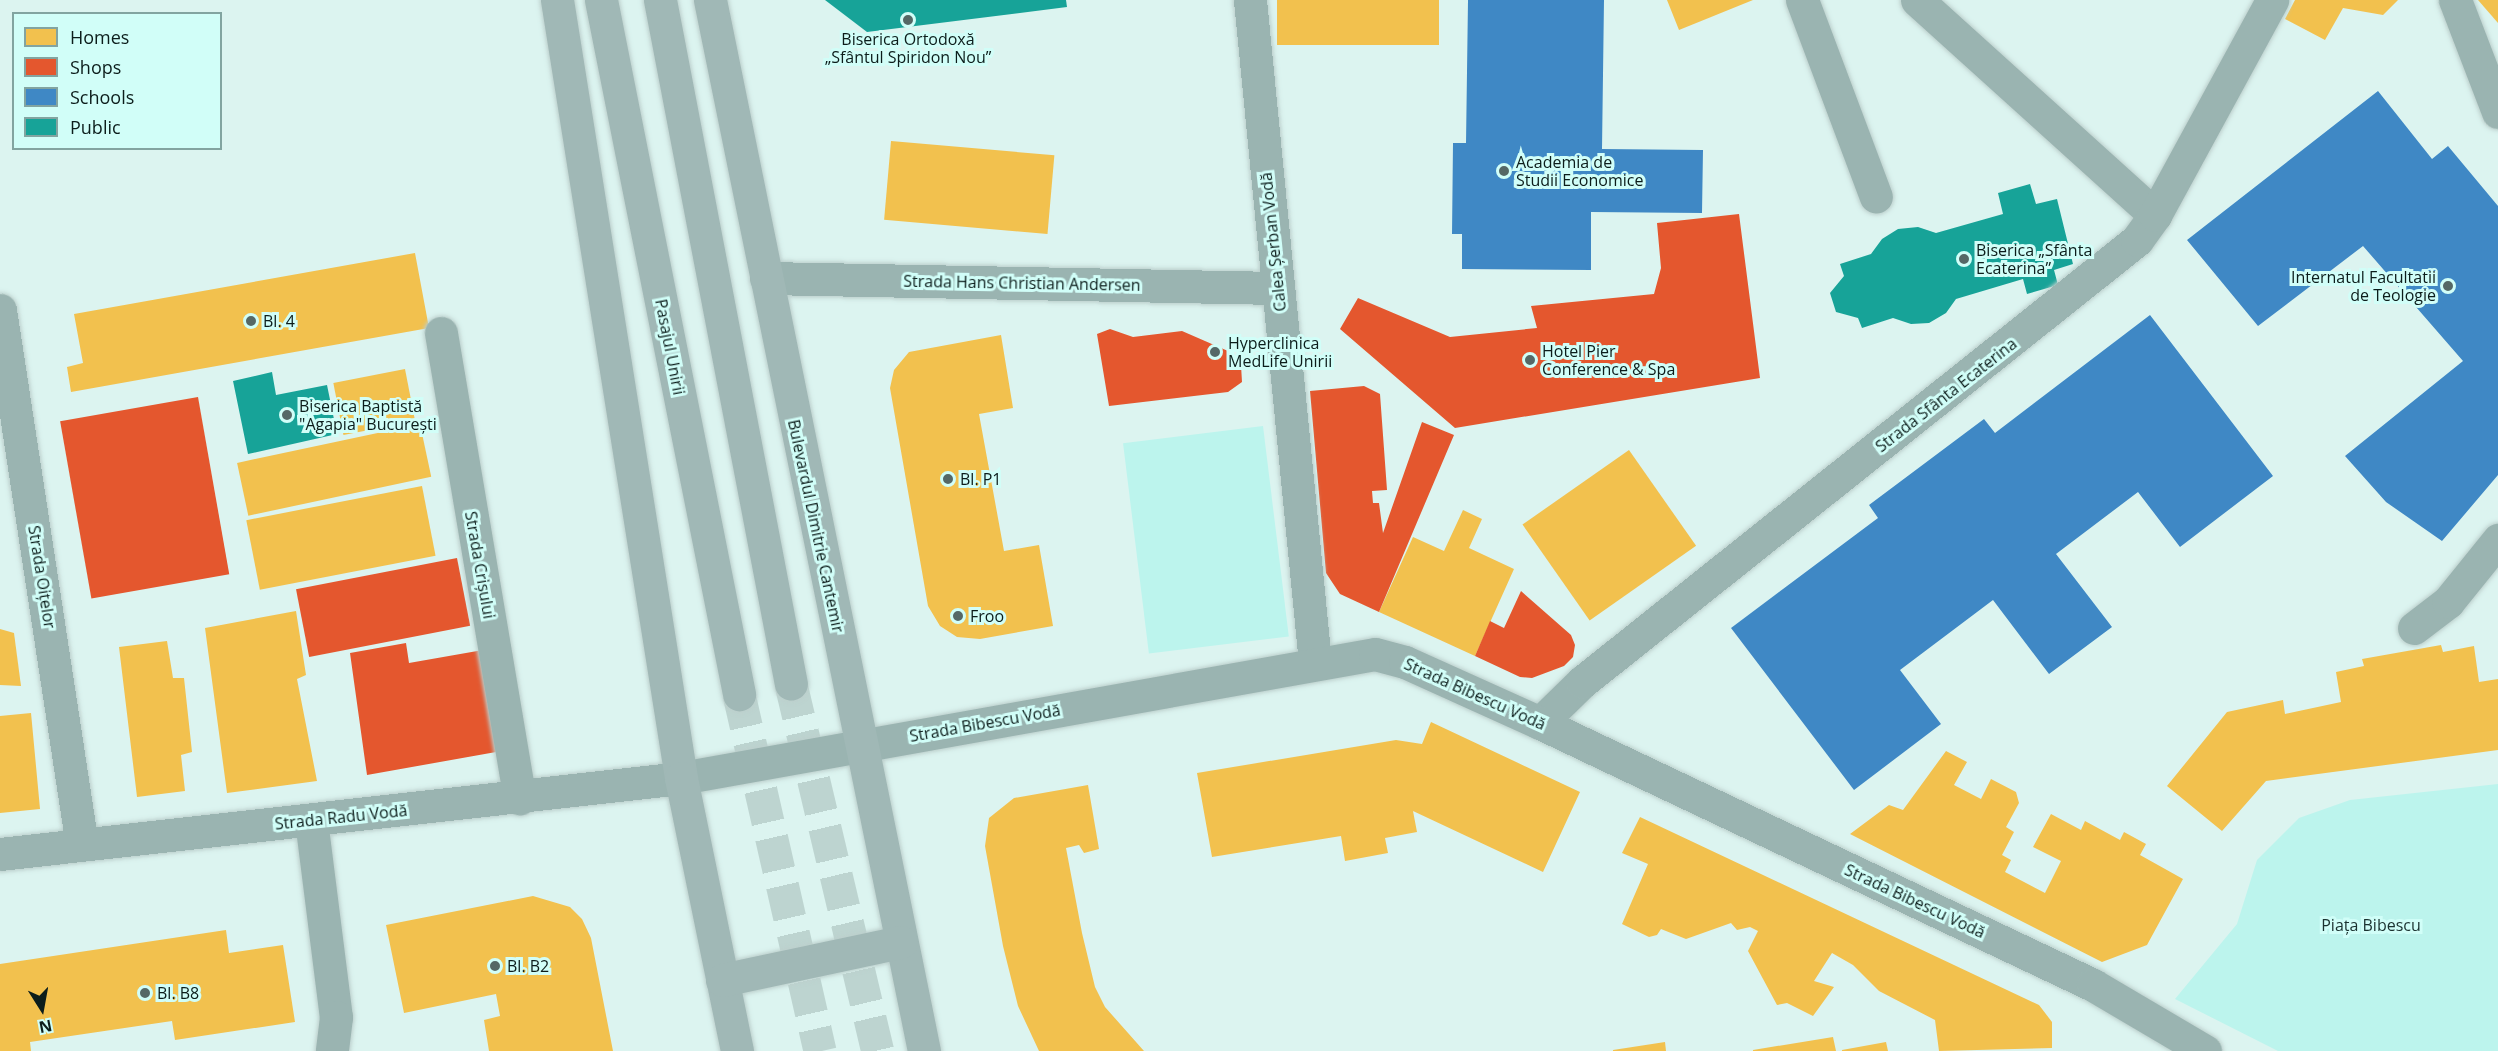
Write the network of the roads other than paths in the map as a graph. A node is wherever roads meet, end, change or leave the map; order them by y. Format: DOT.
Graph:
graph roads {
  1 [pos="557,0"];
  2 [pos="601,0"];
  3 [pos="660,0"];
  4 [pos="710,0"];
  5 [pos="1250,0"];
  6 [pos="1802,0"];
  7 [pos="1917,0"];
  8 [pos="2272,0"];
  9 [pos="2455,0"];
  10 [pos="2498,112"];
  11 [pos="1876,197"];
  12 [pos="2155,216"];
  13 [pos="766,278"];
  14 [pos="1277,288"];
  15 [pos="0,310"];
  16 [pos="441,333"];
  17 [pos="2498,540"];
  18 [pos="2414,628"];
  19 [pos="1316,663"];
  20 [pos="791,684"];
  21 [pos="739,694"];
  22 [pos="1540,723"];
  23 [pos="861,745"];
  24 [pos="681,778"];
  25 [pos="520,798"];
  26 [pos="311,820"];
  27 [pos="82,845"];
  28 [pos="0,854"];
  29 [pos="901,942"];
  30 [pos="722,980"];
  31 [pos="332,1051"];
  32 [pos="737,1051"];
  33 [pos="924,1051"];
  34 [pos="2205,1051"];
  1 -- 24 [label="main road"];
  2 -- 21 [label="main road, Pasajul Unirii"];
  3 -- 20 [label="main road"];
  4 -- 13 [label="main road, Bulevardul Dimitrie Cantemir"];
  5 -- 14 [label="street, Calea Șerban Vodă"];
  6 -- 11 [label="street"];
  7 -- 12 [label="street"];
  8 -- 12 [label="street, Strada Sfânta Ecaterina"];
  9 -- 10 [label="street"];
  12 -- 22 [label="street, Strada Sfânta Ecaterina"];
  13 -- 14 [label="street, Strada Hans Christian Andersen"];
  13 -- 23 [label="main road, Bulevardul Dimitrie Cantemir"];
  14 -- 19 [label="street, Calea Șerban Vodă"];
  15 -- 27 [label="street, Strada Oițelor"];
  16 -- 25 [label="street, Strada Crișului"];
  17 -- 18 [label="street"];
  19 -- 22 [label="street, Strada Bibescu Vodă"];
  19 -- 23 [label="street, Strada Bibescu Vodă"];
  22 -- 34 [label="street, Strada Bibescu Vodă"];
  23 -- 24 [label="street, Strada Bibescu Vodă"];
  23 -- 29 [label="main road, Bulevardul Dimitrie Cantemir"];
  24 -- 25 [label="street, Strada Radu Vodă"];
  24 -- 30 [label="main road"];
  25 -- 26 [label="street, Strada Radu Vodă"];
  26 -- 27 [label="street, Strada Radu Vodă"];
  26 -- 31 [label="street"];
  27 -- 28 [label="street, Strada Radu Vodă"];
  29 -- 30 [label="main road"];
  29 -- 33 [label="main road, Bulevardul Dimitrie Cantemir"];
  30 -- 32 [label="main road"];
}
